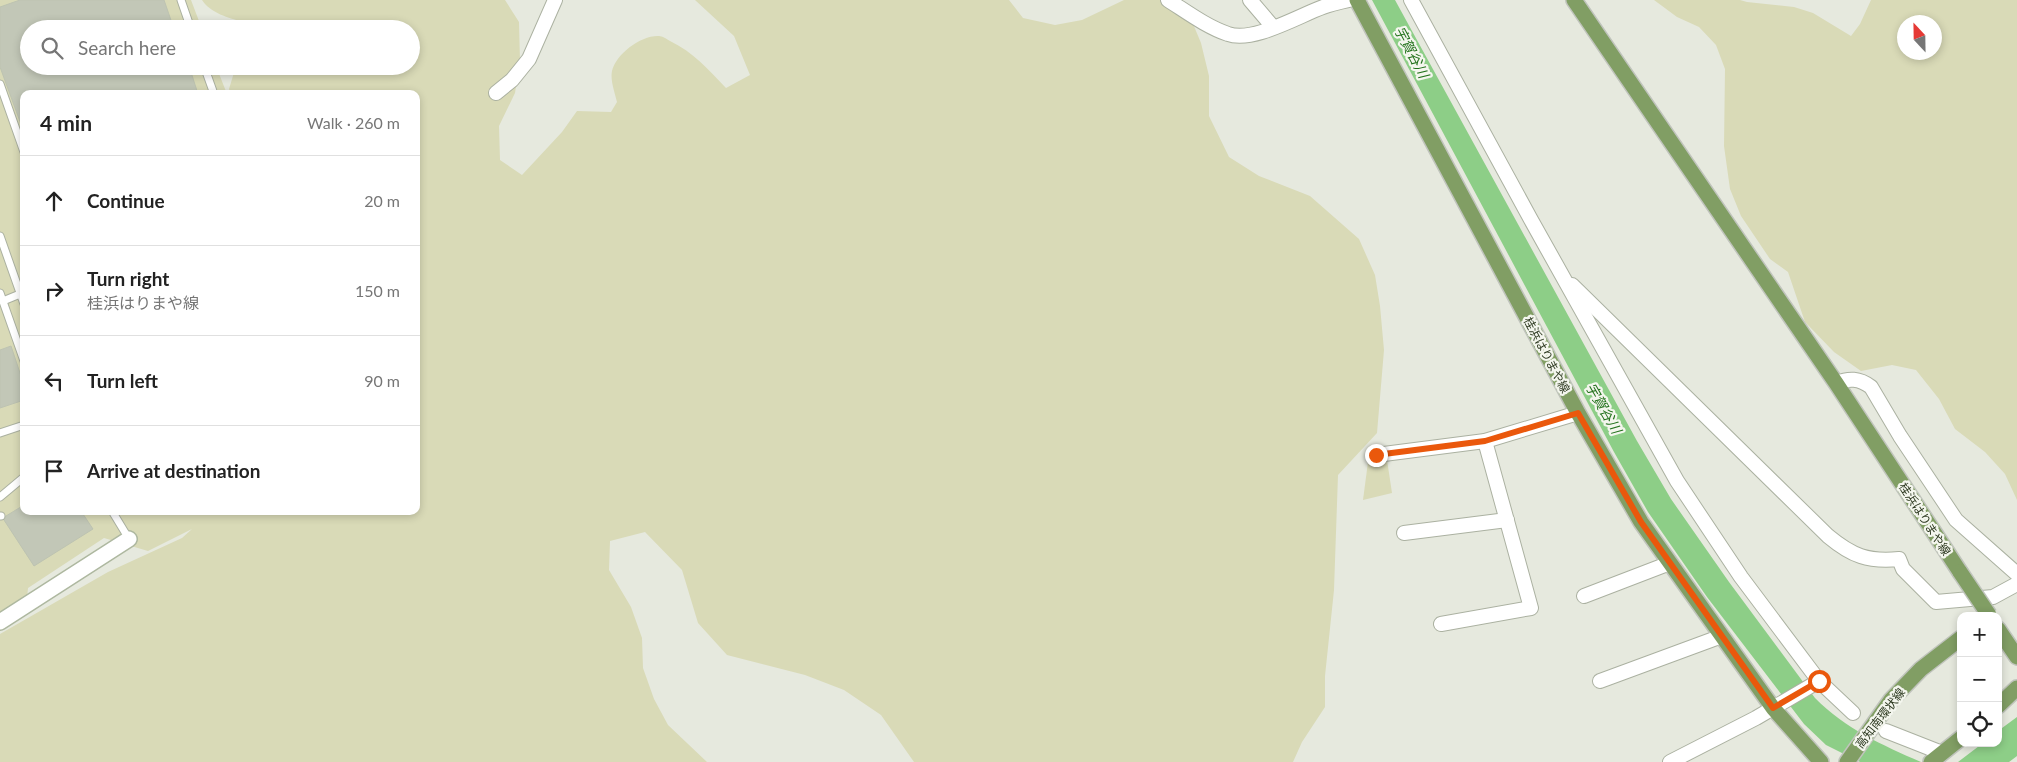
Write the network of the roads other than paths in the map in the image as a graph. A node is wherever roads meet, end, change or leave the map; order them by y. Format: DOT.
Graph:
graph roads {
  1 [pos="181,0"];
  2 [pos="555,0"];
  3 [pos="1168,0"];
  4 [pos="1250,0"];
  5 [pos="1348,0"];
  6 [pos="1358,0"];
  7 [pos="1411,0"];
  8 [pos="1574,0"];
  9 [pos="188,20"];
  10 [pos="1273,27"];
  11 [pos="207,75"];
  12 [pos="0,84"];
  13 [pos="213,90"];
  14 [pos="496,92"];
  15 [pos="20,141"];
  16 [pos="0,236"];
  17 [pos="1561,274"];
  18 [pos="0,293"];
  19 [pos="20,294"];
  20 [pos="3,302"];
  21 [pos="20,350"];
  22 [pos="1836,383"];
  23 [pos="1578,413"];
  24 [pos="20,426"];
  25 [pos="0,433"];
  26 [pos="1485,441"];
  27 [pos="1376,455"];
  28 [pos="20,480"];
  29 [pos="0,497"];
  30 [pos="114,515"];
  31 [pos="1507,520"];
  32 [pos="1404,533"];
  33 [pos="129,539"];
  34 [pos="1670,563"];
  35 [pos="2017,574"];
  36 [pos="2017,584"];
  37 [pos="1584,596"];
  38 [pos="1986,612"];
  39 [pos="0,622"];
  40 [pos="1441,624"];
  41 [pos="2002,635"];
  42 [pos="1722,636"];
  43 [pos="1957,641"];
  44 [pos="2017,657"];
  45 [pos="1600,681"];
  46 [pos="1816,682"];
  47 [pos="2017,688"];
  48 [pos="2002,702"];
  49 [pos="1778,705"];
  50 [pos="1853,713"];
  51 [pos="1886,731"];
  52 [pos="1957,741"];
  53 [pos="1935,759"];
  54 [pos="1848,761"];
  55 [pos="1670,762"];
  56 [pos="1821,762"];
  1 -- 9 [label="lane"];
  2 -- 14 [label="street"];
  3 -- 10 [label="street"];
  4 -- 10 [label="street"];
  5 -- 10 [label="street"];
  6 -- 23 [label="main road, 桂浜はりまや線"];
  7 -- 17 [label="street"];
  8 -- 22 [label="main road, 桂浜はりまや線"];
  11 -- 13 [label="lane"];
  12 -- 15 [label="lane"];
  16 -- 19 [label="lane"];
  17 -- 36 [label="street"];
  17 -- 46 [label="street"];
  18 -- 20 [label="lane"];
  19 -- 20 [label="lane"];
  20 -- 21 [label="lane"];
  22 -- 35 [label="street"];
  22 -- 38 [label="main road, 桂浜はりまや線, bridge"];
  23 -- 26 [label="street"];
  23 -- 34 [label="main road, 桂浜はりまや線"];
  24 -- 25 [label="lane"];
  26 -- 27 [label="street"];
  26 -- 31 [label="street"];
  28 -- 29 [label="lane"];
  30 -- 33 [label="lane"];
  31 -- 32 [label="street"];
  31 -- 40 [label="street"];
  33 -- 39 [label="street"];
  34 -- 37 [label="street"];
  34 -- 42 [label="main road, 桂浜はりまや線"];
  41 -- 44 [label="main road"];
  42 -- 45 [label="street"];
  42 -- 49 [label="main road, 桂浜はりまや線"];
  43 -- 54 [label="main road, 高知南環状線"];
  46 -- 49 [label="street"];
  46 -- 50 [label="street"];
  47 -- 48 [label="main road"];
  49 -- 55 [label="street"];
  49 -- 56 [label="main road, 桂浜はりまや線"];
  51 -- 53 [label="street"];
  52 -- 53 [label="main road"];
}
